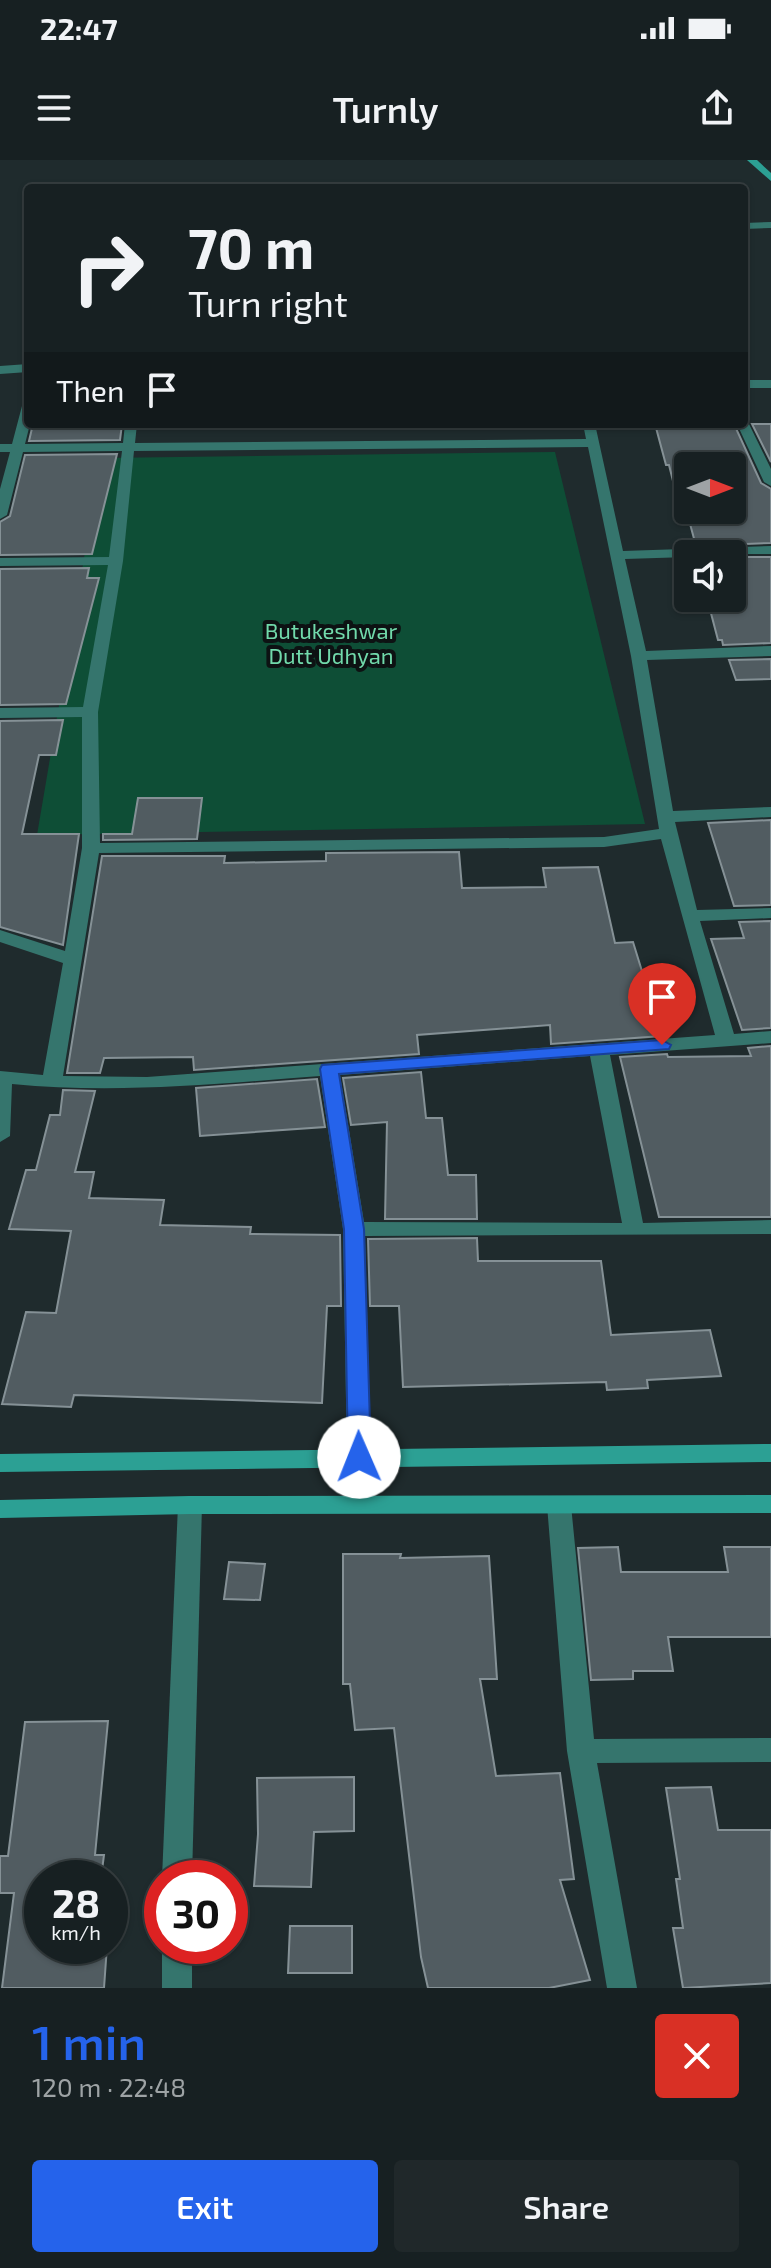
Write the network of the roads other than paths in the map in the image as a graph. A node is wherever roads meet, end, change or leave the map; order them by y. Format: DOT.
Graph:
graph roads {
  1 [pos="752,160"];
  2 [pos="770,172"];
  3 [pos="771,225"];
  4 [pos="748,226"];
  5 [pos="24,368"];
  6 [pos="0,370"];
  7 [pos="748,384"];
  8 [pos="771,384"];
  9 [pos="24,419"];
  10 [pos="131,428"];
  11 [pos="589,428"];
  12 [pos="745,428"];
  13 [pos="591,443"];
  14 [pos="15,447"];
  15 [pos="0,448"];
  16 [pos="128,449"];
  17 [pos="771,482"];
  18 [pos="0,515"];
  19 [pos="771,550"];
  20 [pos="617,555"];
  21 [pos="116,561"];
  22 [pos="0,562"];
  23 [pos="771,651"];
  24 [pos="639,656"];
  25 [pos="90,712"];
  26 [pos="0,713"];
  27 [pos="771,812"];
  28 [pos="666,825"];
  29 [pos="91,848"];
  30 [pos="771,913"];
  31 [pos="689,916"];
  32 [pos="0,936"];
  33 [pos="70,959"];
  34 [pos="771,1037"];
  35 [pos="726,1040"];
  36 [pos="599,1050"];
  37 [pos="329,1069"];
  38 [pos="1,1077"];
  39 [pos="52,1082"];
  40 [pos="0,1136"];
  41 [pos="771,1227"];
  42 [pos="354,1229"];
  43 [pos="634,1230"];
  44 [pos="771,1453"];
  45 [pos="359,1457"];
  46 [pos="0,1463"];
  47 [pos="771,1504"];
  48 [pos="190,1505"];
  49 [pos="559,1505"];
  50 [pos="0,1509"];
  51 [pos="771,1750"];
  52 [pos="581,1751"];
  53 [pos="178,1860"];
  54 [pos="177,1964"];
  55 [pos="177,1988"];
  56 [pos="622,1988"];
  1 -- 2 [label="street"];
  3 -- 4 [label="street"];
  5 -- 6 [label="street"];
  7 -- 8 [label="street"];
  9 -- 14 [label="street"];
  10 -- 16 [label="street"];
  11 -- 13 [label="street"];
  12 -- 17 [label="street"];
  13 -- 16 [label="street"];
  13 -- 20 [label="street"];
  14 -- 15 [label="street"];
  14 -- 16 [label="street"];
  14 -- 18 [label="street"];
  16 -- 21 [label="street"];
  19 -- 20 [label="street"];
  20 -- 24 [label="street"];
  21 -- 22 [label="street"];
  21 -- 25 [label="street"];
  23 -- 24 [label="street"];
  24 -- 28 [label="street"];
  25 -- 26 [label="street"];
  25 -- 29 [label="street"];
  27 -- 28 [label="street"];
  28 -- 29 [label="street"];
  28 -- 31 [label="street"];
  29 -- 33 [label="street"];
  30 -- 31 [label="street"];
  31 -- 35 [label="street"];
  32 -- 33 [label="street"];
  33 -- 39 [label="street"];
  34 -- 35 [label="street"];
  35 -- 36 [label="street"];
  36 -- 37 [label="street"];
  36 -- 43 [label="street"];
  37 -- 39 [label="street"];
  37 -- 42 [label="street"];
  38 -- 39 [label="street"];
  38 -- 40 [label="street"];
  41 -- 43 [label="street"];
  42 -- 43 [label="street"];
  42 -- 45 [label="street"];
  44 -- 45 [label="street"];
  45 -- 46 [label="street"];
  47 -- 49 [label="street"];
  48 -- 49 [label="street"];
  48 -- 50 [label="street"];
  48 -- 53 [label="street"];
  49 -- 52 [label="street"];
  51 -- 52 [label="street"];
  52 -- 56 [label="street"];
  54 -- 55 [label="street"];
}
